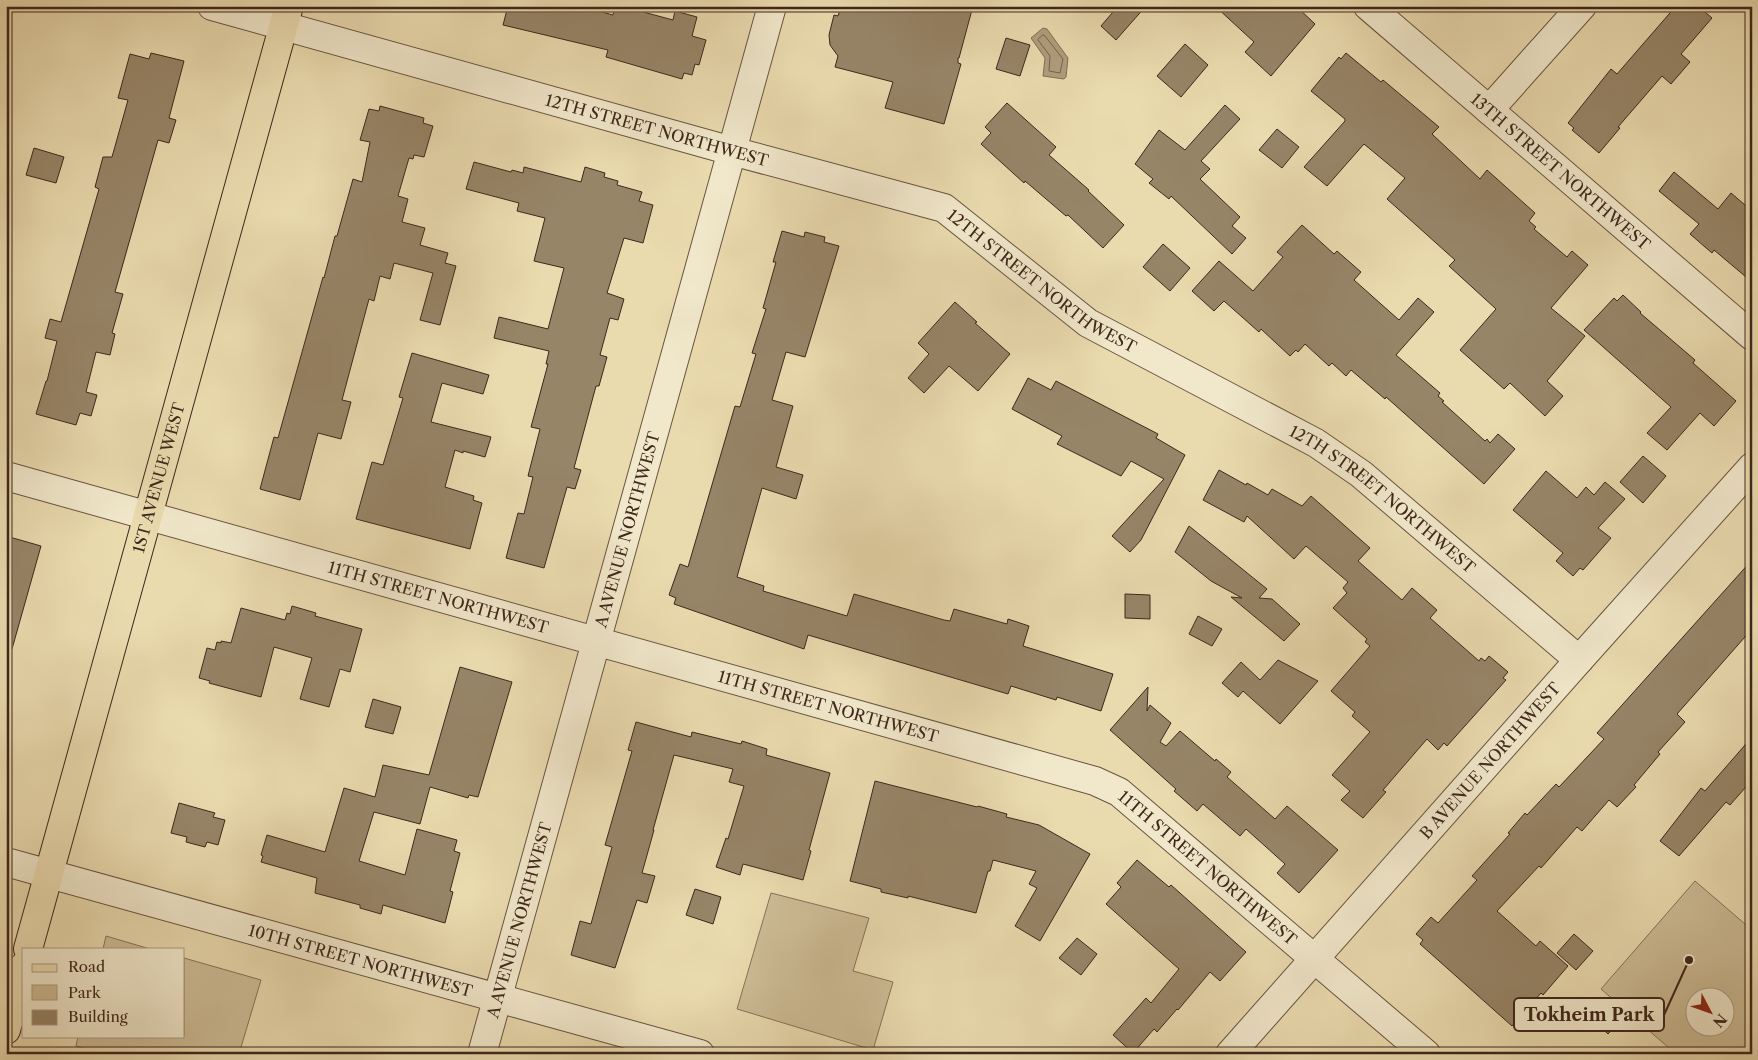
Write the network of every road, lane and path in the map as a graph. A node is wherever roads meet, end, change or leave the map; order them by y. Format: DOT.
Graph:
graph roads {
  1 [pos="212,6"];
  2 [pos="772,6"];
  3 [pos="1368,6"];
  4 [pos="1582,6"];
  5 [pos="286,16"];
  6 [pos="1489,110"];
  7 [pos="732,151"];
  8 [pos="1752,336"];
  9 [pos="1752,467"];
  10 [pos="6,476"];
  11 [pos="148,516"];
  12 [pos="598,641"];
  13 [pos="1579,660"];
  14 [pos="6,862"];
  15 [pos="49,874"];
  16 [pos="28,948"];
  17 [pos="1315,958"];
  18 [pos="22,973"];
  19 [pos="497,999"];
  20 [pos="6,1030"];
  21 [pos="482,1054"];
  22 [pos="700,1054"];
  23 [pos="1230,1054"];
  24 [pos="1426,1054"];
  1 -- 5 [label="street, 12TH STREET NORTHWEST"];
  2 -- 7 [label="street, A AVENUE NORTHWEST"];
  3 -- 6 [label="street, 13TH STREET NORTHWEST"];
  4 -- 6 [label="street"];
  5 -- 7 [label="street, 12TH STREET NORTHWEST"];
  5 -- 11 [label="main road, 1ST AVENUE WEST"];
  6 -- 8 [label="street, 13TH STREET NORTHWEST"];
  7 -- 12 [label="street, A AVENUE NORTHWEST"];
  7 -- 13 [label="street, 12TH STREET NORTHWEST"];
  9 -- 13 [label="street, B AVENUE NORTHWEST"];
  10 -- 11 [label="street, 11TH STREET NORTHWEST"];
  11 -- 12 [label="street, 11TH STREET NORTHWEST"];
  11 -- 15 [label="main road, 1ST AVENUE WEST"];
  12 -- 17 [label="street, 11TH STREET NORTHWEST"];
  12 -- 19 [label="street, A AVENUE NORTHWEST"];
  13 -- 17 [label="street, B AVENUE NORTHWEST"];
  14 -- 15 [label="street, 10TH STREET NORTHWEST"];
  15 -- 16 [label="main road, 1ST AVENUE WEST"];
  15 -- 19 [label="street, 10TH STREET NORTHWEST"];
  17 -- 23 [label="street, B AVENUE NORTHWEST"];
  17 -- 24 [label="street, 11TH STREET NORTHWEST"];
  18 -- 20 [label="main road"];
  19 -- 21 [label="street, A AVENUE NORTHWEST"];
  19 -- 22 [label="street, 10TH STREET NORTHWEST"];
}
